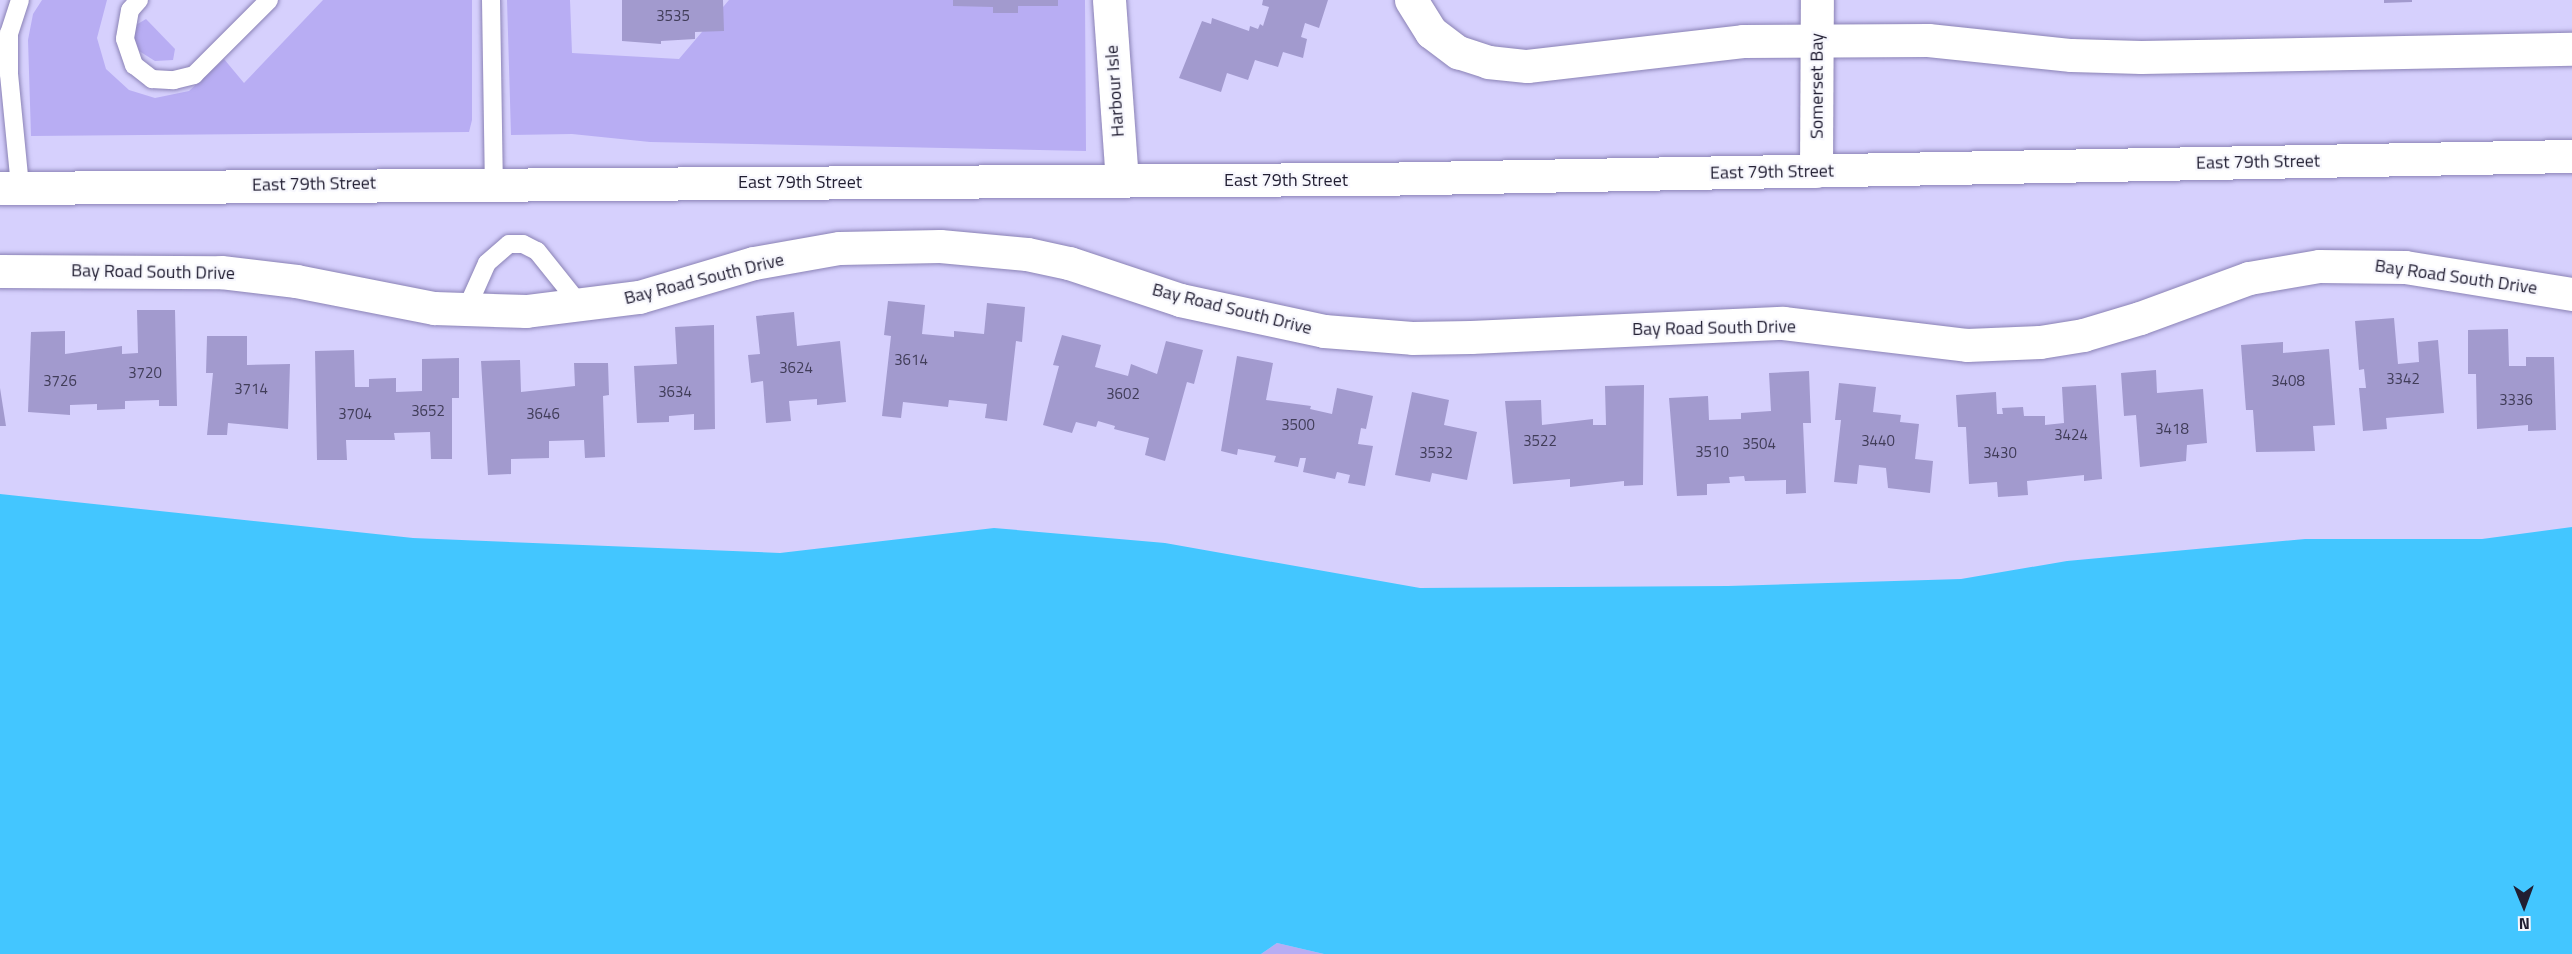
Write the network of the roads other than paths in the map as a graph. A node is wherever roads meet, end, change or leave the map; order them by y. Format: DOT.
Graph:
graph roads {
  1 [pos="20,0"];
  2 [pos="139,0"];
  3 [pos="269,0"];
  4 [pos="491,0"];
  5 [pos="1109,0"];
  6 [pos="1411,0"];
  7 [pos="1817,0"];
  8 [pos="1817,40"];
  9 [pos="2572,49"];
  10 [pos="2572,156"];
  11 [pos="1816,171"];
  12 [pos="1122,181"];
  13 [pos="494,182"];
  14 [pos="10,187"];
  15 [pos="0,271"];
  16 [pos="2572,294"];
  17 [pos="581,306"];
  18 [pos="466,310"];
  1 -- 14 [label="lane"];
  2 -- 3 [label="lane"];
  4 -- 13 [label="lane"];
  5 -- 12 [label="street, Harbour Isle"];
  6 -- 8 [label="street"];
  7 -- 8 [label="street, Somerset Bay"];
  8 -- 9 [label="street"];
  8 -- 11 [label="street, Somerset Bay"];
  10 -- 11 [label="street, East 79th Street"];
  11 -- 12 [label="street, East 79th Street"];
  12 -- 13 [label="street, East 79th Street"];
  13 -- 14 [label="street, East 79th Street"];
  15 -- 18 [label="street, Bay Road South Drive"];
  16 -- 17 [label="street, Bay Road South Drive"];
  17 -- 18 [label="street, Bay Road South Drive"];
  17 -- 18 [label="lane"];
}
